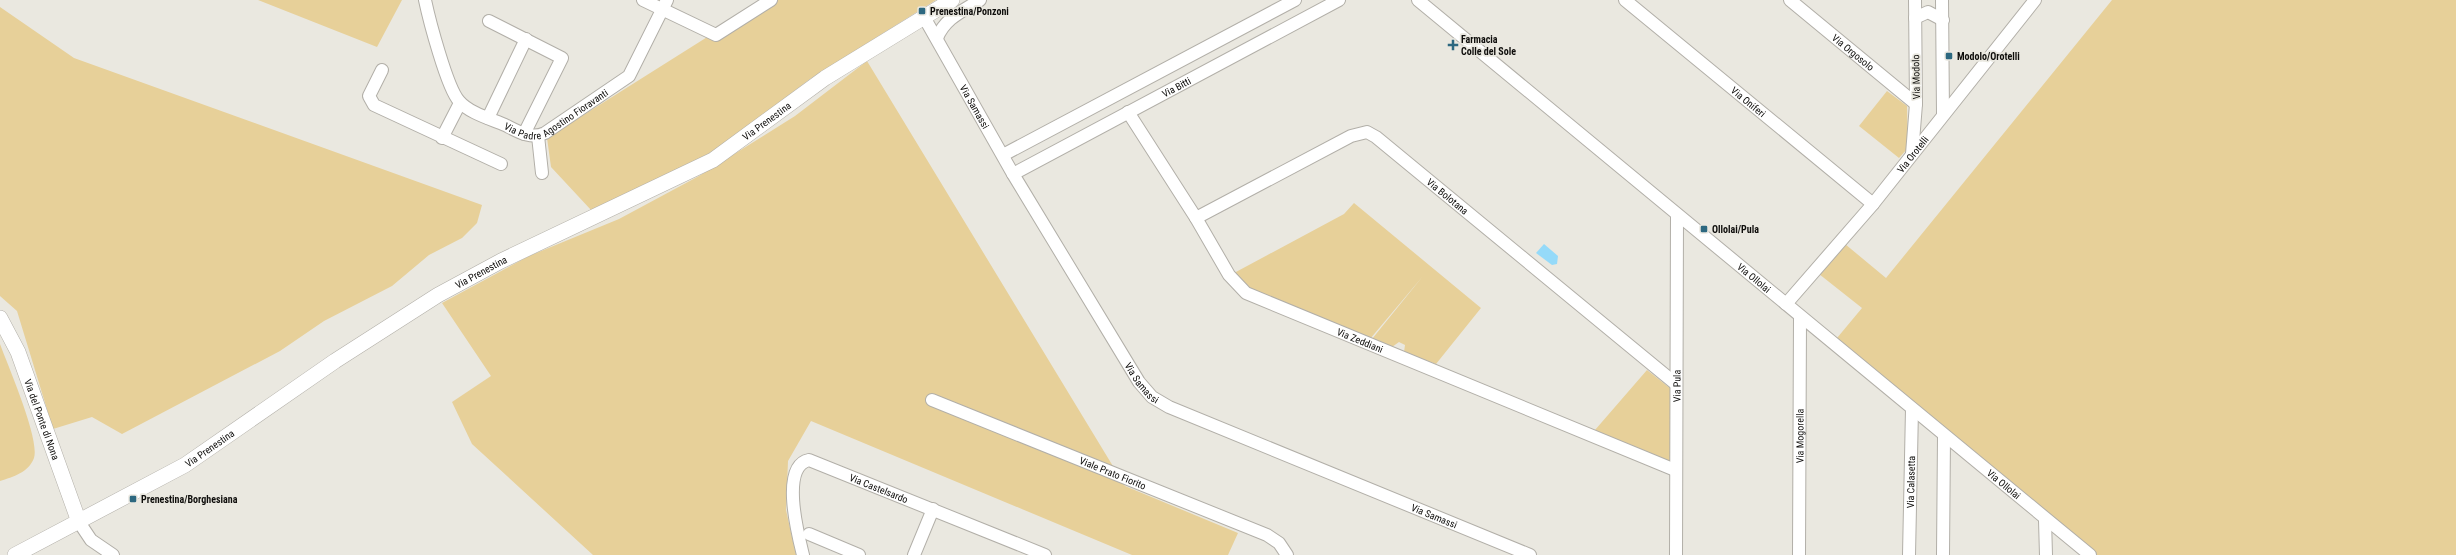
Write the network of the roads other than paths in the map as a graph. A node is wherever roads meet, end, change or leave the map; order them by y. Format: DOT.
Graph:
graph roads {
  1 [pos="425,0"];
  2 [pos="643,0"];
  3 [pos="771,0"];
  4 [pos="952,0"];
  5 [pos="980,0"];
  6 [pos="1295,0"];
  7 [pos="1339,0"];
  8 [pos="1418,0"];
  9 [pos="1625,0"];
  10 [pos="1790,0"];
  11 [pos="1915,0"];
  12 [pos="1942,0"];
  13 [pos="2035,0"];
  14 [pos="665,5"];
  15 [pos="924,17"];
  16 [pos="1915,18"];
  17 [pos="1943,20"];
  18 [pos="489,21"];
  19 [pos="937,38"];
  20 [pos="526,39"];
  21 [pos="382,70"];
  22 [pos="460,103"];
  23 [pos="1916,104"];
  24 [pos="1128,112"];
  25 [pos="1943,114"];
  26 [pos="488,118"];
  27 [pos="524,134"];
  28 [pos="538,136"];
  29 [pos="442,138"];
  30 [pos="1912,154"];
  31 [pos="1003,155"];
  32 [pos="501,164"];
  33 [pos="542,173"];
  34 [pos="1014,174"];
  35 [pos="1872,204"];
  36 [pos="1677,216"];
  37 [pos="1196,218"];
  38 [pos="1786,304"];
  39 [pos="1800,317"];
  40 [pos="0,318"];
  41 [pos="1676,384"];
  42 [pos="932,400"];
  43 [pos="1912,409"];
  44 [pos="1944,436"];
  45 [pos="1675,470"];
  46 [pos="933,509"];
  47 [pos="2046,520"];
  48 [pos="79,522"];
  49 [pos="809,534"];
  50 [pos="15,555"];
  51 [pos="113,555"];
  52 [pos="803,555"];
  53 [pos="859,555"];
  54 [pos="914,555"];
  55 [pos="1045,555"];
  56 [pos="1287,555"];
  57 [pos="1530,555"];
  58 [pos="1676,555"];
  59 [pos="1799,555"];
  60 [pos="1909,555"];
  61 [pos="1943,555"];
  62 [pos="2046,555"];
  63 [pos="2090,555"];
  1 -- 22 [label="street"];
  2 -- 14 [label="street"];
  3 -- 14 [label="street"];
  4 -- 15 [label="main road, Via Prenestina"];
  5 -- 19 [label="street"];
  6 -- 31 [label="street, Via Bitti"];
  7 -- 24 [label="street, Via Bitti"];
  8 -- 36 [label="street, Via Ollolai"];
  9 -- 35 [label="street, Via Oniferi"];
  10 -- 23 [label="street, Via Orgosolo"];
  11 -- 16 [label="street, Via Modolo"];
  12 -- 17 [label="street"];
  13 -- 25 [label="street, Via Orotelli"];
  14 -- 28 [label="street, Via Padre Agostino Fioravanti"];
  15 -- 19 [label="street, Via Samassi"];
  15 -- 48 [label="main road, Via Prenestina"];
  16 -- 17 [label="street"];
  16 -- 23 [label="street, Via Modolo"];
  17 -- 25 [label="street"];
  18 -- 20 [label="street"];
  19 -- 31 [label="street, Via Samassi"];
  20 -- 26 [label="street"];
  20 -- 27 [label="street"];
  21 -- 29 [label="street"];
  22 -- 26 [label="street, Via Padre Agostino Fioravanti"];
  22 -- 29 [label="street"];
  23 -- 30 [label="street, Via Modolo"];
  24 -- 34 [label="street, Via Bitti"];
  24 -- 37 [label="street, Via Zeddiani"];
  25 -- 30 [label="street, Via Orotelli"];
  26 -- 27 [label="street, Via Padre Agostino Fioravanti"];
  27 -- 28 [label="street, Via Padre Agostino Fioravanti"];
  28 -- 33 [label="street"];
  29 -- 32 [label="street"];
  30 -- 35 [label="street, Via Orotelli"];
  31 -- 34 [label="street, Via Samassi"];
  34 -- 57 [label="street, Via Samassi"];
  35 -- 38 [label="street, Via Orotelli"];
  36 -- 38 [label="street, Via Ollolai"];
  36 -- 41 [label="street, Via Pula"];
  37 -- 41 [label="street, Via Bolotana"];
  37 -- 45 [label="street, Via Zeddiani"];
  38 -- 39 [label="street, Via Ollolai"];
  39 -- 43 [label="street, Via Ollolai"];
  39 -- 59 [label="street, Via Mogorella"];
  40 -- 48 [label="main road, Via del Ponte di Nona"];
  41 -- 45 [label="street, Via Pula"];
  42 -- 56 [label="street, Viale Prato Fiorito"];
  43 -- 44 [label="street, Via Ollolai"];
  43 -- 60 [label="street, Via Calasetta"];
  44 -- 47 [label="street, Via Ollolai"];
  44 -- 61 [label="street"];
  45 -- 58 [label="street, Via Pula"];
  46 -- 52 [label="street, Via Castelsardo"];
  46 -- 54 [label="street"];
  46 -- 55 [label="street, Via Castelsardo"];
  47 -- 62 [label="street"];
  47 -- 63 [label="street, Via Ollolai"];
  48 -- 50 [label="main road, Via Prenestina"];
  48 -- 51 [label="street"];
  49 -- 53 [label="street"];
}
